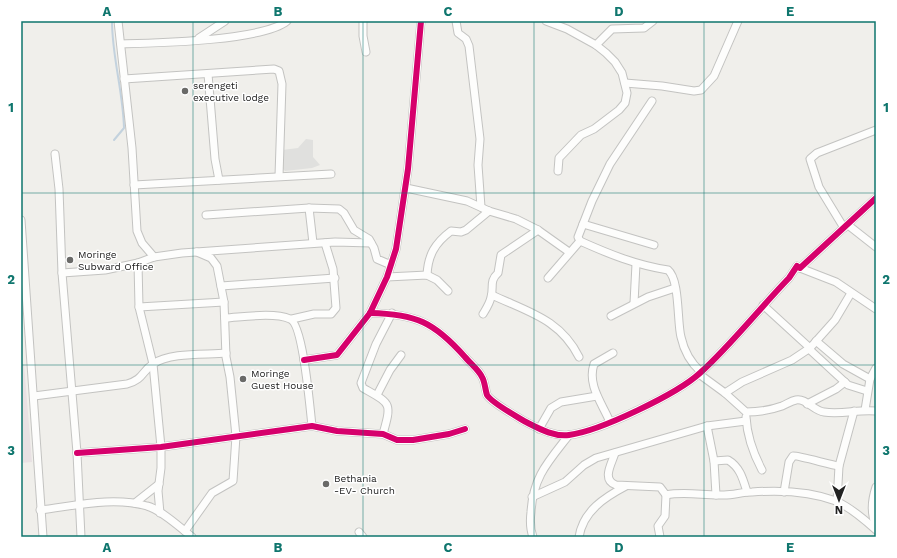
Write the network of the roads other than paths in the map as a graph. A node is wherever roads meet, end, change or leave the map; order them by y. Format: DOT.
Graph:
graph roads {
  1 [pos="118,21"];
  2 [pos="225,21"];
  3 [pos="287,21"];
  4 [pos="363,21"];
  5 [pos="421,21"];
  6 [pos="456,21"];
  7 [pos="546,21"];
  8 [pos="653,21"];
  9 [pos="738,21"];
  10 [pos="197,40"];
  11 [pos="121,44"];
  12 [pos="596,45"];
  13 [pos="366,52"];
  14 [pos="208,74"];
  15 [pos="124,79"];
  16 [pos="626,83"];
  17 [pos="652,102"];
  18 [pos="876,130"];
  19 [pos="56,154"];
  20 [pos="558,171"];
  21 [pos="331,174"];
  22 [pos="280,176"];
  23 [pos="219,180"];
  24 [pos="134,185"];
  25 [pos="406,188"];
  26 [pos="876,198"];
  27 [pos="481,207"];
  28 [pos="310,208"];
  29 [pos="489,211"];
  30 [pos="206,215"];
  31 [pos="21,220"];
  32 [pos="583,224"];
  33 [pos="846,226"];
  34 [pos="143,227"];
  35 [pos="538,230"];
  36 [pos="137,232"];
  37 [pos="580,241"];
  38 [pos="313,243"];
  39 [pos="325,243"];
  40 [pos="371,243"];
  41 [pos="654,245"];
  42 [pos="876,247"];
  43 [pos="197,252"];
  44 [pos="569,252"];
  45 [pos="154,257"];
  46 [pos="138,263"];
  47 [pos="636,264"];
  48 [pos="391,265"];
  49 [pos="800,268"];
  50 [pos="62,273"];
  51 [pos="427,275"];
  52 [pos="387,277"];
  53 [pos="334,278"];
  54 [pos="548,278"];
  55 [pos="221,286"];
  56 [pos="675,288"];
  57 [pos="448,291"];
  58 [pos="851,293"];
  59 [pos="492,295"];
  60 [pos="224,302"];
  61 [pos="634,303"];
  62 [pos="763,304"];
  63 [pos="139,307"];
  64 [pos="876,309"];
  65 [pos="370,313"];
  66 [pos="392,313"];
  67 [pos="483,314"];
  68 [pos="611,316"];
  69 [pos="225,318"];
  70 [pos="292,319"];
  71 [pos="816,341"];
  72 [pos="810,348"];
  73 [pos="613,352"];
  74 [pos="226,353"];
  75 [pos="401,355"];
  76 [pos="579,357"];
  77 [pos="304,360"];
  78 [pos="153,364"];
  79 [pos="876,368"];
  80 [pos="700,373"];
  81 [pos="870,379"];
  82 [pos="845,382"];
  83 [pos="867,391"];
  84 [pos="73,392"];
  85 [pos="725,393"];
  86 [pos="377,395"];
  87 [pos="34,396"];
  88 [pos="597,396"];
  89 [pos="808,404"];
  90 [pos="865,410"];
  91 [pos="854,411"];
  92 [pos="876,411"];
  93 [pos="746,412"];
  94 [pos="746,421"];
  95 [pos="610,422"];
  96 [pos="312,426"];
  97 [pos="707,426"];
  98 [pos="465,429"];
  99 [pos="538,429"];
  100 [pos="383,434"];
  101 [pos="569,435"];
  102 [pos="236,436"];
  103 [pos="161,447"];
  104 [pos="77,453"];
  105 [pos="615,453"];
  106 [pos="714,461"];
  107 [pos="839,466"];
  108 [pos="762,470"];
  109 [pos="159,484"];
  110 [pos="626,486"];
  111 [pos="876,487"];
  112 [pos="747,492"];
  113 [pos="784,492"];
  114 [pos="666,495"];
  115 [pos="716,495"];
  116 [pos="532,497"];
  117 [pos="837,502"];
  118 [pos="135,503"];
  119 [pos="80,506"];
  120 [pos="40,510"];
  121 [pos="160,513"];
  122 [pos="876,529"];
  123 [pos="185,531"];
  124 [pos="43,537"];
  125 [pos="81,537"];
  126 [pos="192,537"];
  127 [pos="533,537"];
  128 [pos="579,537"];
  129 [pos="660,537"];
  1 -- 11 [label="street"];
  2 -- 10 [label="street"];
  3 -- 10 [label="street"];
  4 -- 13 [label="street"];
  5 -- 25 [label="street"];
  6 -- 27 [label="street"];
  7 -- 12 [label="street"];
  8 -- 12 [label="street"];
  9 -- 16 [label="street"];
  10 -- 11 [label="street"];
  11 -- 15 [label="street"];
  12 -- 16 [label="street"];
  14 -- 15 [label="street"];
  14 -- 22 [label="street"];
  14 -- 23 [label="street"];
  15 -- 24 [label="street"];
  16 -- 20 [label="street"];
  17 -- 32 [label="street"];
  18 -- 33 [label="street"];
  19 -- 50 [label="street"];
  21 -- 22 [label="street"];
  22 -- 23 [label="street"];
  23 -- 24 [label="street"];
  24 -- 36 [label="street"];
  25 -- 27 [label="street"];
  25 -- 48 [label="street"];
  26 -- 33 [label="street"];
  27 -- 29 [label="street"];
  28 -- 30 [label="street"];
  28 -- 38 [label="street"];
  28 -- 40 [label="street"];
  29 -- 35 [label="street"];
  29 -- 51 [label="street"];
  31 -- 87 [label="street"];
  32 -- 37 [label="street"];
  32 -- 41 [label="street"];
  33 -- 42 [label="street"];
  33 -- 49 [label="street"];
  34 -- 36 [label="street"];
  35 -- 44 [label="street"];
  35 -- 59 [label="street"];
  36 -- 45 [label="street"];
  37 -- 44 [label="street"];
  37 -- 47 [label="street"];
  38 -- 39 [label="street"];
  38 -- 43 [label="street"];
  39 -- 40 [label="street"];
  39 -- 53 [label="street"];
  40 -- 48 [label="street"];
  43 -- 45 [label="street"];
  43 -- 55 [label="street"];
  44 -- 54 [label="street"];
  45 -- 46 [label="street"];
  46 -- 50 [label="street"];
  46 -- 63 [label="street"];
  47 -- 56 [label="street"];
  47 -- 61 [label="street"];
  48 -- 52 [label="street"];
  49 -- 58 [label="street"];
  49 -- 62 [label="street"];
  50 -- 84 [label="street"];
  51 -- 52 [label="street"];
  51 -- 57 [label="street"];
  52 -- 65 [label="street"];
  53 -- 55 [label="street"];
  53 -- 70 [label="street"];
  55 -- 60 [label="street"];
  56 -- 61 [label="street"];
  56 -- 80 [label="street"];
  58 -- 64 [label="street"];
  58 -- 71 [label="street"];
  59 -- 67 [label="street"];
  59 -- 76 [label="street"];
  60 -- 63 [label="street"];
  60 -- 69 [label="street"];
  61 -- 68 [label="street"];
  62 -- 72 [label="street"];
  62 -- 80 [label="street"];
  63 -- 78 [label="street"];
  65 -- 66 [label="street"];
  65 -- 77 [label="street"];
  66 -- 86 [label="street"];
  66 -- 99 [label="street"];
  69 -- 70 [label="street"];
  69 -- 74 [label="street"];
  70 -- 77 [label="street"];
  71 -- 72 [label="street"];
  71 -- 81 [label="street"];
  72 -- 82 [label="street"];
  72 -- 85 [label="street"];
  73 -- 88 [label="street"];
  74 -- 78 [label="street"];
  74 -- 102 [label="street"];
  75 -- 86 [label="street"];
  77 -- 96 [label="street"];
  78 -- 84 [label="street"];
  78 -- 103 [label="street"];
  79 -- 81 [label="street"];
  80 -- 85 [label="street"];
  80 -- 95 [label="street"];
  81 -- 83 [label="street"];
  82 -- 83 [label="street"];
  82 -- 89 [label="street"];
  83 -- 90 [label="street"];
  84 -- 87 [label="street"];
  84 -- 104 [label="street"];
  85 -- 93 [label="street"];
  86 -- 100 [label="street"];
  87 -- 120 [label="street"];
  88 -- 95 [label="street"];
  88 -- 99 [label="street"];
  89 -- 91 [label="street"];
  89 -- 93 [label="street"];
  90 -- 91 [label="street"];
  90 -- 92 [label="street"];
  91 -- 107 [label="street"];
  93 -- 94 [label="street"];
  94 -- 97 [label="street"];
  94 -- 108 [label="street"];
  95 -- 101 [label="street"];
  96 -- 100 [label="street"];
  96 -- 102 [label="street"];
  97 -- 105 [label="street"];
  97 -- 106 [label="street"];
  98 -- 100 [label="street"];
  99 -- 101 [label="street"];
  101 -- 116 [label="street"];
  102 -- 103 [label="street"];
  102 -- 123 [label="street"];
  103 -- 104 [label="street"];
  103 -- 109 [label="street"];
  104 -- 119 [label="street"];
  105 -- 110 [label="street"];
  105 -- 116 [label="street"];
  106 -- 112 [label="street"];
  106 -- 115 [label="street"];
  107 -- 113 [label="street"];
  107 -- 117 [label="street"];
  109 -- 118 [label="street"];
  109 -- 121 [label="street"];
  110 -- 114 [label="street"];
  110 -- 128 [label="street"];
  111 -- 122 [label="street"];
  112 -- 113 [label="street"];
  112 -- 115 [label="street"];
  113 -- 117 [label="street"];
  114 -- 115 [label="street"];
  114 -- 129 [label="street"];
  116 -- 127 [label="street"];
  117 -- 122 [label="street"];
  118 -- 119 [label="street"];
  118 -- 121 [label="street"];
  119 -- 120 [label="street"];
  119 -- 125 [label="street"];
  120 -- 124 [label="street"];
  121 -- 123 [label="street"];
  123 -- 126 [label="street"];
}
